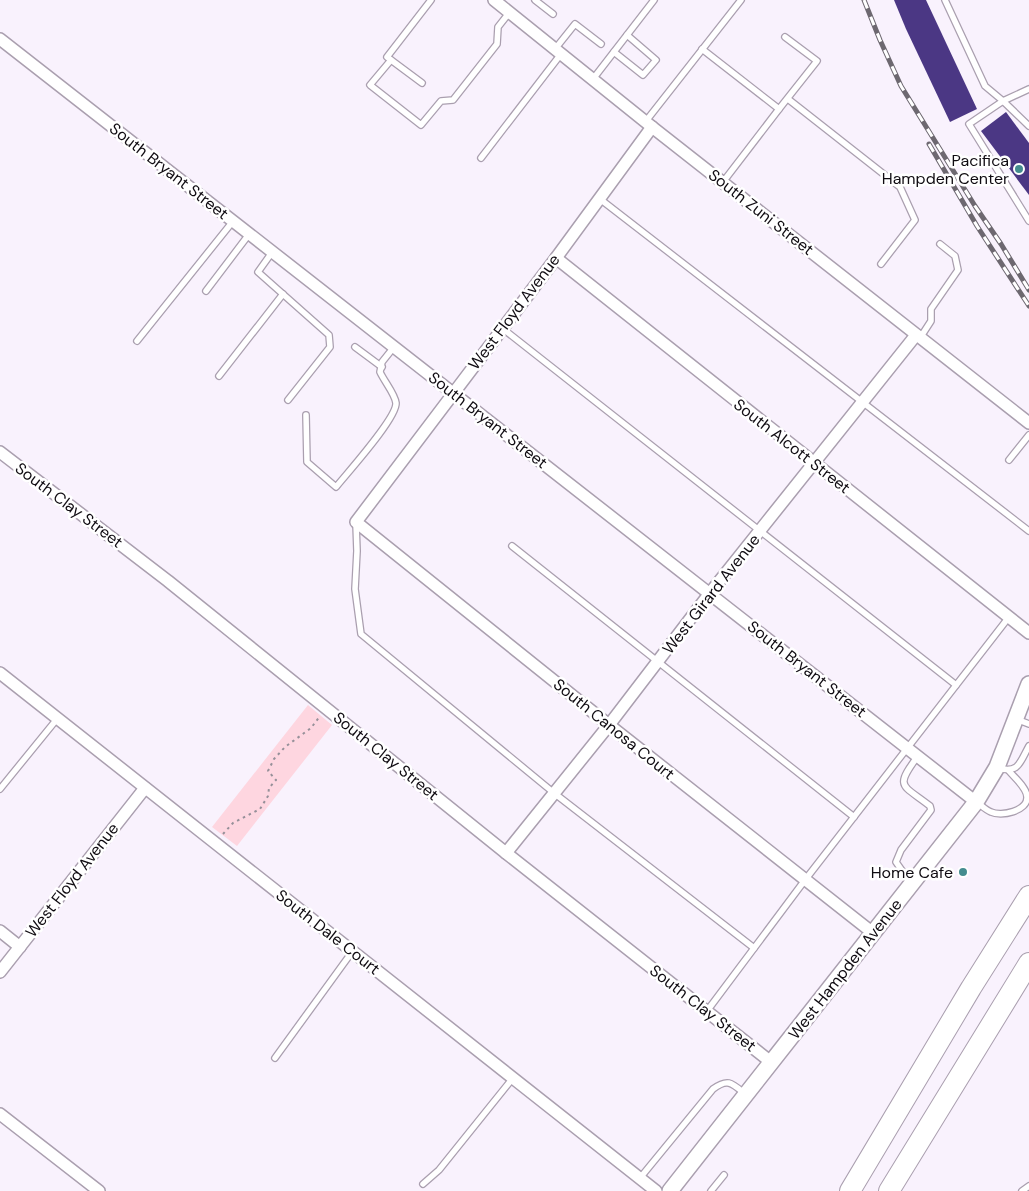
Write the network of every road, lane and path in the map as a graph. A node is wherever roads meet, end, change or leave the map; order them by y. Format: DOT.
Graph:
graph roads {
  1 [pos="431,0"];
  2 [pos="535,0"];
  3 [pos="654,0"];
  4 [pos="741,0"];
  5 [pos="945,0"];
  6 [pos="498,1"];
  7 [pos="509,13"];
  8 [pos="554,14"];
  9 [pos="627,36"];
  10 [pos="786,37"];
  11 [pos="0,39"];
  12 [pos="601,44"];
  13 [pos="702,49"];
  14 [pos="558,51"];
  15 [pos="614,52"];
  16 [pos="391,60"];
  17 [pos="593,79"];
  18 [pos="422,83"];
  19 [pos="1029,89"];
  20 [pos="788,98"];
  21 [pos="1003,101"];
  22 [pos="779,109"];
  23 [pos="649,124"];
  24 [pos="1029,126"];
  25 [pos="481,158"];
  26 [pos="723,182"];
  27 [pos="600,198"];
  28 [pos="234,220"];
  29 [pos="1029,221"];
  30 [pos="250,234"];
  31 [pos="940,244"];
  32 [pos="273,251"];
  33 [pos="556,258"];
  34 [pos="881,264"];
  35 [pos="206,291"];
  36 [pos="283,294"];
  37 [pos="502,328"];
  38 [pos="918,336"];
  39 [pos="137,341"];
  40 [pos="394,346"];
  41 [pos="355,347"];
  42 [pos="382,367"];
  43 [pos="219,376"];
  44 [pos="453,392"];
  45 [pos="288,400"];
  46 [pos="864,402"];
  47 [pos="306,415"];
  48 [pos="1029,423"];
  49 [pos="1029,435"];
  50 [pos="0,452"];
  51 [pos="1008,460"];
  52 [pos="814,464"];
  53 [pos="356,522"];
  54 [pos="760,531"];
  55 [pos="1029,531"];
  56 [pos="512,546"];
  57 [pos="710,593"];
  58 [pos="1009,617"];
  59 [pos="1029,632"];
  60 [pos="658,661"];
  61 [pos="0,673"];
  62 [pos="1029,684"];
  63 [pos="956,685"];
  64 [pos="326,708"];
  65 [pos="57,719"];
  66 [pos="1022,722"];
  67 [pos="609,725"];
  68 [pos="1029,746"];
  69 [pos="908,748"];
  70 [pos="918,756"];
  71 [pos="895,765"];
  72 [pos="1003,769"];
  73 [pos="906,773"];
  74 [pos="144,788"];
  75 [pos="0,789"];
  76 [pos="554,793"];
  77 [pos="976,802"];
  78 [pos="854,817"];
  79 [pos="215,844"];
  80 [pos="506,853"];
  81 [pos="804,880"];
  82 [pos="914,881"];
  83 [pos="1029,896"];
  84 [pos="0,931"];
  85 [pos="873,933"];
  86 [pos="20,947"];
  87 [pos="754,948"];
  88 [pos="352,952"];
  89 [pos="1029,963"];
  90 [pos="0,972"];
  91 [pos="1029,974"];
  92 [pos="706,1011"];
  93 [pos="999,1013"];
  94 [pos="275,1058"];
  95 [pos="771,1062"];
  96 [pos="512,1078"];
  97 [pos="745,1094"];
  98 [pos="0,1114"];
  99 [pos="724,1175"];
  100 [pos="640,1178"];
  101 [pos="423,1184"];
  102 [pos="1029,1186"];
  103 [pos="99,1191"];
  104 [pos="656,1191"];
  105 [pos="670,1191"];
  106 [pos="711,1191"];
  107 [pos="850,1191"];
  108 [pos="889,1191"];
  109 [pos="1022,1191"];
  1 -- 16 [label="lane"];
  2 -- 8 [label="lane"];
  3 -- 9 [label="lane"];
  4 -- 13 [label="lane"];
  5 -- 21 [label="lane"];
  6 -- 7 [label="street, South Zuni Street"];
  7 -- 14 [label="street, South Zuni Street"];
  7 -- 16 [label="lane"];
  9 -- 15 [label="lane"];
  9 -- 15 [label="lane"];
  10 -- 20 [label="lane"];
  11 -- 28 [label="street, South Bryant Street"];
  12 -- 14 [label="lane"];
  13 -- 22 [label="lane"];
  13 -- 23 [label="lane"];
  14 -- 17 [label="street, South Zuni Street"];
  14 -- 25 [label="lane"];
  15 -- 17 [label="lane"];
  16 -- 18 [label="lane"];
  17 -- 23 [label="street, South Zuni Street"];
  19 -- 21 [label="lane"];
  20 -- 22 [label="lane"];
  20 -- 34 [label="lane"];
  21 -- 24 [label="lane"];
  21 -- 29 [label="lane"];
  22 -- 26 [label="lane"];
  23 -- 26 [label="street, South Zuni Street"];
  23 -- 27 [label="street, West Floyd Avenue"];
  26 -- 38 [label="street, South Zuni Street"];
  27 -- 33 [label="street, West Floyd Avenue"];
  27 -- 46 [label="lane"];
  28 -- 30 [label="street, South Bryant Street"];
  28 -- 39 [label="lane"];
  30 -- 32 [label="street, South Bryant Street"];
  30 -- 35 [label="lane"];
  31 -- 38 [label="lane"];
  32 -- 36 [label="lane"];
  32 -- 40 [label="street, South Bryant Street"];
  33 -- 37 [label="street, West Floyd Avenue"];
  33 -- 52 [label="street, South Alcott Street"];
  36 -- 43 [label="lane"];
  36 -- 45 [label="lane"];
  37 -- 44 [label="street, West Floyd Avenue"];
  37 -- 54 [label="lane"];
  38 -- 46 [label="street, West Girard Avenue"];
  38 -- 48 [label="street, South Zuni Street"];
  40 -- 42 [label="lane"];
  40 -- 44 [label="street, South Bryant Street"];
  41 -- 42 [label="lane"];
  42 -- 47 [label="lane"];
  44 -- 53 [label="street, West Floyd Avenue"];
  44 -- 57 [label="street, South Bryant Street"];
  46 -- 52 [label="street, West Girard Avenue"];
  46 -- 55 [label="lane"];
  49 -- 51 [label="lane"];
  50 -- 64 [label="street, South Clay Street"];
  52 -- 54 [label="street, West Girard Avenue"];
  52 -- 58 [label="street, South Alcott Street"];
  53 -- 67 [label="street, South Canosa Court"];
  53 -- 76 [label="lane"];
  54 -- 57 [label="street, West Girard Avenue"];
  54 -- 63 [label="lane"];
  56 -- 60 [label="lane"];
  57 -- 60 [label="street, West Girard Avenue"];
  57 -- 69 [label="street, South Bryant Street"];
  58 -- 59 [label="street, South Alcott Street"];
  58 -- 63 [label="lane"];
  60 -- 67 [label="street, West Girard Avenue"];
  60 -- 78 [label="lane"];
  61 -- 65 [label="street, South Dale Court"];
  62 -- 66 [label="street, West Hampden Avenue"];
  63 -- 69 [label="lane"];
  64 -- 79 [label="path"];
  64 -- 80 [label="street, South Clay Street"];
  65 -- 74 [label="street, South Dale Court"];
  65 -- 75 [label="lane"];
  66 -- 72 [label="street, West Hampden Avenue"];
  67 -- 76 [label="street, West Girard Avenue"];
  67 -- 81 [label="street, South Canosa Court"];
  68 -- 72 [label="lane"];
  69 -- 70 [label="street, South Bryant Street"];
  69 -- 71 [label="lane"];
  70 -- 73 [label="lane"];
  70 -- 77 [label="street, South Bryant Street"];
  71 -- 73 [label="lane"];
  71 -- 78 [label="lane"];
  72 -- 77 [label="street, West Hampden Avenue"];
  72 -- 77 [label="lane"];
  73 -- 82 [label="lane"];
  74 -- 79 [label="street, South Dale Court"];
  74 -- 86 [label="street, West Floyd Avenue"];
  76 -- 80 [label="street, West Girard Avenue"];
  76 -- 87 [label="lane"];
  77 -- 82 [label="street, West Hampden Avenue"];
  78 -- 81 [label="lane"];
  79 -- 88 [label="street, South Dale Court"];
  80 -- 92 [label="street, South Clay Street"];
  81 -- 85 [label="street, South Canosa Court"];
  81 -- 87 [label="lane"];
  82 -- 85 [label="street, West Hampden Avenue"];
  83 -- 107 [label="highway"];
  84 -- 86 [label="street"];
  85 -- 95 [label="street, West Hampden Avenue"];
  86 -- 90 [label="street, West Floyd Avenue"];
  87 -- 92 [label="lane"];
  88 -- 94 [label="lane"];
  88 -- 96 [label="street, South Dale Court"];
  89 -- 93 [label="highway"];
  91 -- 93 [label="highway"];
  92 -- 95 [label="street, South Clay Street"];
  93 -- 108 [label="highway"];
  95 -- 97 [label="street, West Hampden Avenue"];
  96 -- 100 [label="street, South Dale Court"];
  96 -- 101 [label="lane"];
  97 -- 100 [label="lane"];
  97 -- 105 [label="street, West Hampden Avenue"];
  98 -- 103 [label="street"];
  99 -- 106 [label="lane"];
  100 -- 104 [label="street, South Dale Court"];
  102 -- 109 [label="lane"];
}
